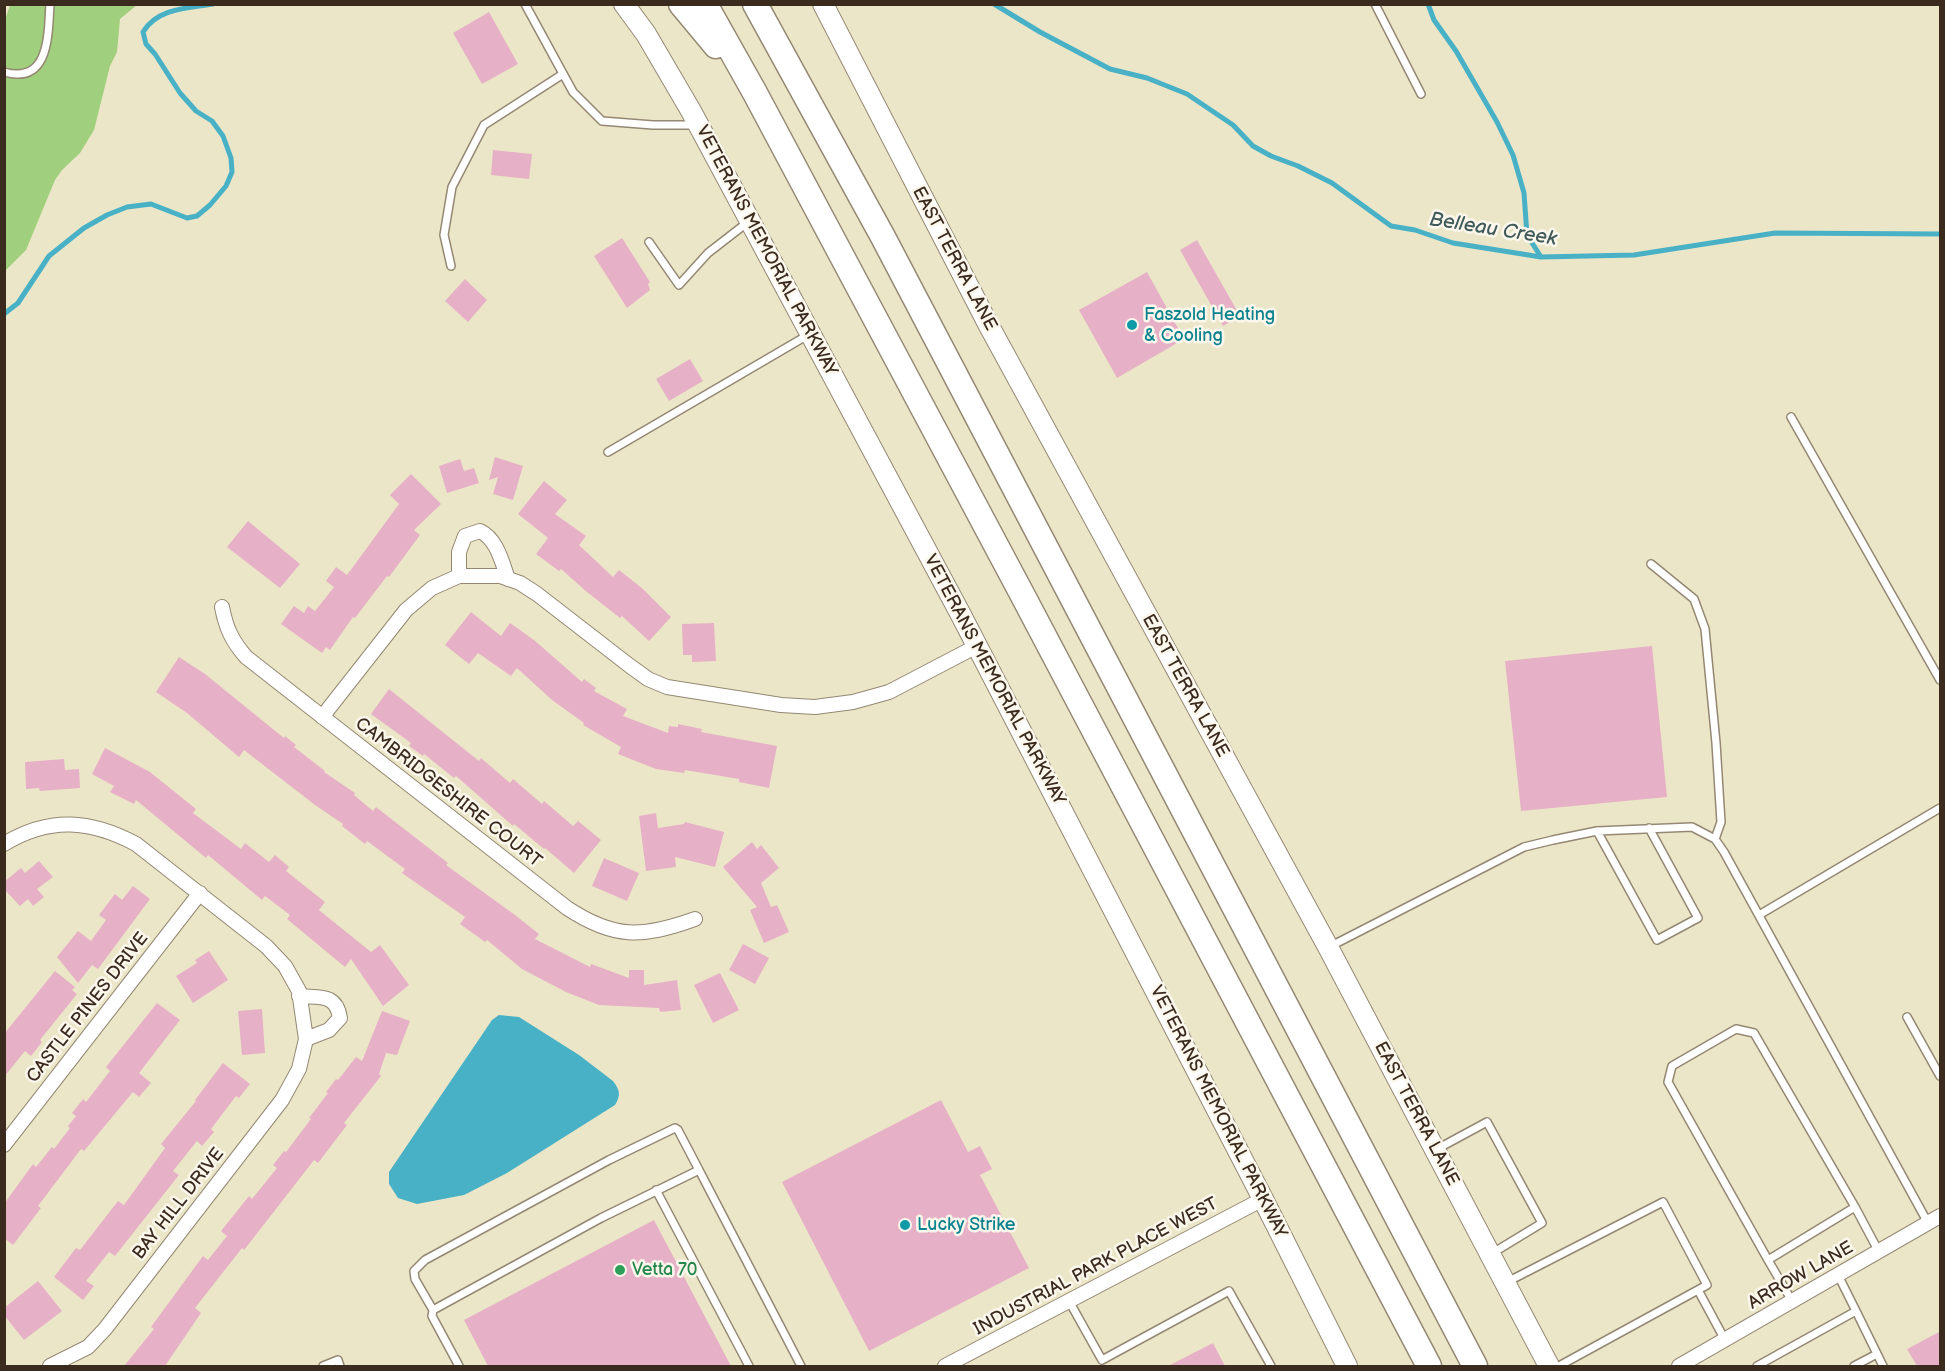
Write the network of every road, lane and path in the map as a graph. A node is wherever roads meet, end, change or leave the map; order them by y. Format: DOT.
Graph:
graph roads {
  1 [pos="50,4"];
  2 [pos="525,4"];
  3 [pos="624,4"];
  4 [pos="681,4"];
  5 [pos="705,4"];
  6 [pos="755,4"];
  7 [pos="824,4"];
  8 [pos="1375,4"];
  9 [pos="764,15"];
  10 [pos="4,72"];
  11 [pos="563,74"];
  12 [pos="755,93"];
  13 [pos="1421,94"];
  14 [pos="698,125"];
  15 [pos="750,220"];
  16 [pos="649,242"];
  17 [pos="451,266"];
  18 [pos="811,334"];
  19 [pos="1791,417"];
  20 [pos="608,452"];
  21 [pos="1651,564"];
  22 [pos="459,576"];
  23 [pos="508,579"];
  24 [pos="222,607"];
  25 [pos="977,646"];
  26 [pos="1941,680"];
  27 [pos="322,717"];
  28 [pos="1941,808"];
  29 [pos="1649,828"];
  30 [pos="1597,831"];
  31 [pos="1715,839"];
  32 [pos="4,844"];
  33 [pos="200,893"];
  34 [pos="1759,915"];
  35 [pos="695,919"];
  36 [pos="1328,947"];
  37 [pos="299,996"];
  38 [pos="1907,1017"];
  39 [pos="306,1039"];
  40 [pos="1941,1076"];
  41 [pos="4,1145"];
  42 [pos="1435,1150"];
  43 [pos="699,1170"];
  44 [pos="656,1190"];
  45 [pos="1263,1199"];
  46 [pos="1855,1208"];
  47 [pos="1941,1216"];
  48 [pos="1928,1223"];
  49 [pos="1879,1252"];
  50 [pos="1490,1255"];
  51 [pos="1768,1260"];
  52 [pos="1839,1275"];
  53 [pos="1505,1283"];
  54 [pos="1698,1290"];
  55 [pos="1069,1301"];
  56 [pos="1792,1301"];
  57 [pos="433,1310"];
  58 [pos="1856,1311"];
  59 [pos="1725,1340"];
  60 [pos="1877,1354"];
  61 [pos="50,1366"];
  62 [pos="323,1366"];
  63 [pos="340,1366"];
  64 [pos="459,1366"];
  65 [pos="749,1366"];
  66 [pos="801,1366"];
  67 [pos="945,1366"];
  68 [pos="1271,1366"];
  69 [pos="1347,1366"];
  70 [pos="1429,1366"];
  71 [pos="1475,1366"];
  72 [pos="1549,1366"];
  73 [pos="1559,1366"];
  74 [pos="1679,1366"];
  75 [pos="1757,1366"];
  76 [pos="1854,1366"];
  77 [pos="1883,1366"];
  1 -- 10 [label="lane"];
  2 -- 11 [label="lane"];
  3 -- 14 [label="street, VETERANS MEMORIAL PARKWAY"];
  4 -- 12 [label="highway"];
  5 -- 12 [label="highway"];
  6 -- 9 [label="highway"];
  7 -- 36 [label="street, EAST TERRA LANE"];
  8 -- 13 [label="lane"];
  9 -- 71 [label="highway"];
  11 -- 14 [label="lane"];
  11 -- 17 [label="lane"];
  12 -- 70 [label="highway"];
  14 -- 15 [label="street, VETERANS MEMORIAL PARKWAY"];
  15 -- 16 [label="lane"];
  15 -- 18 [label="street, VETERANS MEMORIAL PARKWAY"];
  18 -- 20 [label="lane"];
  18 -- 25 [label="street, VETERANS MEMORIAL PARKWAY"];
  19 -- 26 [label="lane"];
  21 -- 31 [label="lane"];
  22 -- 23 [label="street"];
  22 -- 23 [label="street"];
  22 -- 27 [label="street"];
  23 -- 25 [label="street"];
  24 -- 27 [label="street, CAMBRIDGESHIRE COURT"];
  25 -- 45 [label="street, VETERANS MEMORIAL PARKWAY"];
  27 -- 35 [label="street, CAMBRIDGESHIRE COURT"];
  28 -- 34 [label="lane"];
  29 -- 30 [label="lane"];
  29 -- 30 [label="lane"];
  29 -- 31 [label="lane"];
  30 -- 36 [label="lane"];
  31 -- 34 [label="lane"];
  32 -- 33 [label="street, BAY HILL DRIVE"];
  33 -- 37 [label="street, BAY HILL DRIVE"];
  33 -- 41 [label="street, CASTLE PINES DRIVE"];
  34 -- 48 [label="lane"];
  36 -- 42 [label="street, EAST TERRA LANE"];
  37 -- 39 [label="street, BAY HILL DRIVE"];
  37 -- 39 [label="street"];
  38 -- 40 [label="lane"];
  39 -- 61 [label="street, BAY HILL DRIVE"];
  42 -- 50 [label="street, EAST TERRA LANE"];
  42 -- 50 [label="lane"];
  43 -- 44 [label="lane"];
  43 -- 57 [label="lane"];
  43 -- 66 [label="lane"];
  44 -- 57 [label="lane"];
  44 -- 65 [label="lane"];
  45 -- 55 [label="street, INDUSTRIAL PARK PLACE WEST"];
  45 -- 69 [label="street, VETERANS MEMORIAL PARKWAY"];
  46 -- 49 [label="lane"];
  46 -- 51 [label="lane"];
  46 -- 51 [label="lane"];
  47 -- 48 [label="street, ARROW LANE"];
  48 -- 49 [label="street, ARROW LANE"];
  49 -- 52 [label="street, ARROW LANE"];
  50 -- 53 [label="street, EAST TERRA LANE"];
  51 -- 56 [label="lane"];
  52 -- 56 [label="street, ARROW LANE"];
  52 -- 58 [label="lane"];
  53 -- 54 [label="lane"];
  53 -- 72 [label="street, EAST TERRA LANE"];
  54 -- 59 [label="lane"];
  54 -- 73 [label="lane"];
  55 -- 67 [label="street, INDUSTRIAL PARK PLACE WEST"];
  55 -- 68 [label="lane"];
  56 -- 59 [label="street, ARROW LANE"];
  57 -- 64 [label="lane"];
  58 -- 60 [label="lane"];
  58 -- 75 [label="lane"];
  59 -- 74 [label="street, ARROW LANE"];
  60 -- 76 [label="lane"];
  60 -- 77 [label="lane"];
  62 -- 63 [label="lane"];
}
